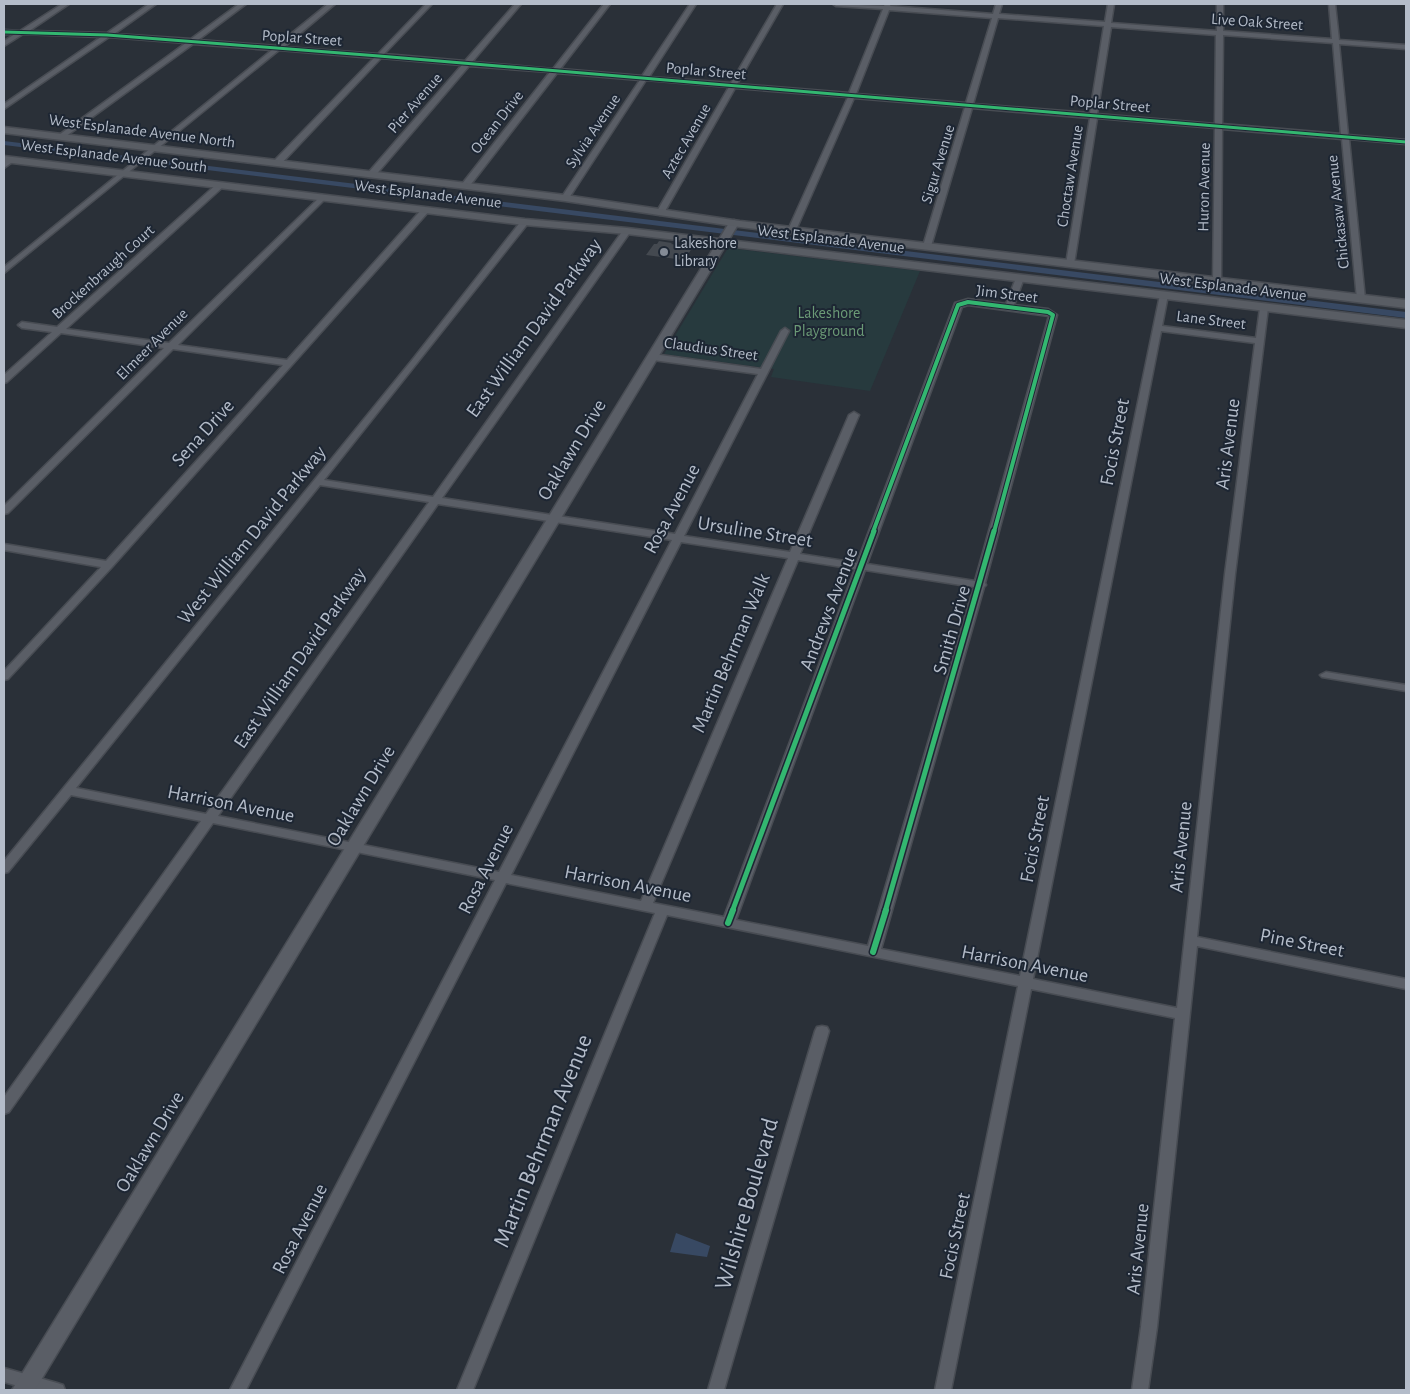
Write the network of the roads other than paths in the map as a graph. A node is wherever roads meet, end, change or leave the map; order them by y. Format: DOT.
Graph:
graph roads {
  1 [pos="66,4"];
  2 [pos="154,4"];
  3 [pos="243,4"];
  4 [pos="332,4"];
  5 [pos="429,4"];
  6 [pos="518,4"];
  7 [pos="607,4"];
  8 [pos="694,4"];
  9 [pos="780,4"];
  10 [pos="836,4"];
  11 [pos="999,4"];
  12 [pos="1111,4"];
  13 [pos="1220,4"];
  14 [pos="1332,4"];
  15 [pos="888,6"];
  16 [pos="996,16"];
  17 [pos="1108,24"];
  18 [pos="4,32"];
  19 [pos="20,33"];
  20 [pos="1220,33"];
  21 [pos="107,35"];
  22 [pos="1335,41"];
  23 [pos="191,42"];
  24 [pos="4,44"];
  25 [pos="1406,47"];
  26 [pos="278,49"];
  27 [pos="379,56"];
  28 [pos="468,63"];
  29 [pos="555,71"];
  30 [pos="644,78"];
  31 [pos="733,86"];
  32 [pos="852,95"];
  33 [pos="970,105"];
  34 [pos="4,107"];
  35 [pos="1094,115"];
  36 [pos="1218,126"];
  37 [pos="4,130"];
  38 [pos="62,137"];
  39 [pos="1344,137"];
  40 [pos="1406,142"];
  41 [pos="150,152"];
  42 [pos="6,162"];
  43 [pos="277,163"];
  44 [pos="123,173"];
  45 [pos="371,175"];
  46 [pos="221,185"];
  47 [pos="465,186"];
  48 [pos="321,198"];
  49 [pos="565,198"];
  50 [pos="426,210"];
  51 [pos="660,213"];
  52 [pos="525,222"];
  53 [pos="627,230"];
  54 [pos="792,230"];
  55 [pos="729,232"];
  56 [pos="927,246"];
  57 [pos="1070,264"];
  58 [pos="4,271"];
  59 [pos="1020,278"];
  60 [pos="1217,281"];
  61 [pos="1164,295"];
  62 [pos="1361,299"];
  63 [pos="1406,304"];
  64 [pos="958,305"];
  65 [pos="1010,306"];
  66 [pos="1264,308"];
  67 [pos="1053,315"];
  68 [pos="1406,324"];
  69 [pos="22,325"];
  70 [pos="1158,328"];
  71 [pos="60,330"];
  72 [pos="785,331"];
  73 [pos="1260,341"];
  74 [pos="170,346"];
  75 [pos="653,357"];
  76 [pos="289,363"];
  77 [pos="767,368"];
  78 [pos="4,380"];
  79 [pos="854,415"];
  80 [pos="317,482"];
  81 [pos="435,500"];
  82 [pos="4,511"];
  83 [pos="556,518"];
  84 [pos="678,537"];
  85 [pos="4,547"];
  86 [pos="793,555"];
  87 [pos="108,565"];
  88 [pos="862,566"];
  89 [pos="981,585"];
  90 [pos="1326,675"];
  91 [pos="4,676"];
  92 [pos="1406,688"];
  93 [pos="67,790"];
  94 [pos="209,818"];
  95 [pos="354,848"];
  96 [pos="4,869"];
  97 [pos="502,877"];
  98 [pos="645,906"];
  99 [pos="663,910"];
  100 [pos="728,923"];
  101 [pos="1190,940"];
  102 [pos="874,952"];
  103 [pos="1026,983"];
  104 [pos="1406,984"];
  105 [pos="1182,1014"];
  106 [pos="822,1031"];
  107 [pos="4,1108"];
  108 [pos="4,1375"];
  109 [pos="25,1386"];
  110 [pos="58,1390"];
  111 [pos="238,1390"];
  112 [pos="465,1390"];
  113 [pos="716,1390"];
  114 [pos="942,1390"];
  115 [pos="1140,1390"];
  1 -- 19 [label="street"];
  2 -- 21 [label="street"];
  3 -- 23 [label="street"];
  4 -- 26 [label="street"];
  5 -- 27 [label="street"];
  6 -- 28 [label="street, Pier Avenue"];
  7 -- 29 [label="street, Ocean Drive"];
  8 -- 30 [label="street, Sylvia Avenue"];
  9 -- 31 [label="street, Aztec Avenue"];
  10 -- 15 [label="street, Live Oak Street"];
  11 -- 16 [label="street, Sigur Avenue"];
  12 -- 17 [label="street, Choctaw Avenue"];
  13 -- 20 [label="street, Huron Avenue"];
  14 -- 22 [label="street, Chickasaw Avenue"];
  15 -- 16 [label="street, Live Oak Street"];
  15 -- 32 [label="street"];
  16 -- 17 [label="street, Live Oak Street"];
  16 -- 33 [label="street, Sigur Avenue"];
  17 -- 20 [label="street, Live Oak Street"];
  17 -- 35 [label="street, Choctaw Avenue"];
  18 -- 19 [label="street, Poplar Street"];
  19 -- 21 [label="street, Poplar Street"];
  19 -- 24 [label="street"];
  20 -- 22 [label="street, Live Oak Street"];
  20 -- 36 [label="street, Huron Avenue"];
  21 -- 23 [label="street, Poplar Street"];
  21 -- 34 [label="street"];
  22 -- 25 [label="street, Live Oak Street"];
  22 -- 39 [label="street, Chickasaw Avenue"];
  23 -- 26 [label="street, Poplar Street"];
  23 -- 38 [label="street"];
  26 -- 27 [label="street, Poplar Street"];
  26 -- 41 [label="street"];
  27 -- 28 [label="street, Poplar Street"];
  27 -- 43 [label="street"];
  28 -- 29 [label="street, Poplar Street"];
  28 -- 45 [label="street, Pier Avenue"];
  29 -- 30 [label="street, Poplar Street"];
  29 -- 47 [label="street, Ocean Drive"];
  30 -- 31 [label="street, Poplar Street"];
  30 -- 49 [label="street, Sylvia Avenue"];
  31 -- 32 [label="street, Poplar Street"];
  31 -- 51 [label="street, Aztec Avenue"];
  32 -- 33 [label="street, Poplar Street"];
  32 -- 54 [label="street"];
  33 -- 35 [label="street, Poplar Street"];
  33 -- 56 [label="street, Sigur Avenue"];
  35 -- 36 [label="street, Poplar Street"];
  35 -- 57 [label="street, Choctaw Avenue"];
  36 -- 39 [label="street, Poplar Street"];
  36 -- 60 [label="street, Huron Avenue"];
  37 -- 38 [label="main road, West Esplanade Avenue North"];
  38 -- 41 [label="main road, West Esplanade Avenue North"];
  39 -- 40 [label="street, Poplar Street"];
  39 -- 62 [label="street, Chickasaw Avenue"];
  41 -- 43 [label="main road, West Esplanade Avenue North"];
  41 -- 44 [label="street"];
  42 -- 44 [label="main road, West Esplanade Avenue South"];
  43 -- 45 [label="main road, West Esplanade Avenue"];
  44 -- 46 [label="main road, West Esplanade Avenue South"];
  44 -- 58 [label="street"];
  45 -- 47 [label="main road, West Esplanade Avenue"];
  46 -- 48 [label="main road, West Esplanade Avenue"];
  46 -- 71 [label="street, Brockenbraugh Court"];
  47 -- 49 [label="main road, West Esplanade Avenue"];
  48 -- 50 [label="main road, West Esplanade Avenue"];
  48 -- 74 [label="street, Elmeer Avenue"];
  49 -- 51 [label="main road, West Esplanade Avenue"];
  50 -- 52 [label="main road, West Esplanade Avenue"];
  50 -- 76 [label="street, Sena Drive"];
  51 -- 55 [label="main road, West Esplanade Avenue"];
  52 -- 53 [label="main road, West Esplanade Avenue"];
  52 -- 80 [label="street, West William David Parkway"];
  53 -- 55 [label="main road, West Esplanade Avenue"];
  53 -- 81 [label="street, East William David Parkway"];
  54 -- 55 [label="main road, West Esplanade Avenue"];
  54 -- 56 [label="main road, West Esplanade Avenue"];
  55 -- 59 [label="main road, West Esplanade Avenue"];
  55 -- 75 [label="street, Oaklawn Drive"];
  56 -- 57 [label="main road, West Esplanade Avenue"];
  57 -- 60 [label="main road, West Esplanade Avenue"];
  59 -- 61 [label="main road, West Esplanade Avenue"];
  59 -- 65 [label="street"];
  60 -- 62 [label="main road, West Esplanade Avenue"];
  61 -- 66 [label="main road, West Esplanade Avenue"];
  61 -- 70 [label="street, Focis Street"];
  62 -- 63 [label="main road, West Esplanade Avenue"];
  64 -- 65 [label="street, Jim Street"];
  64 -- 88 [label="street, Andrews Avenue"];
  65 -- 67 [label="street, Jim Street"];
  66 -- 68 [label="main road, West Esplanade Avenue"];
  66 -- 73 [label="street, Aris Avenue"];
  67 -- 89 [label="street, Smith Drive"];
  69 -- 71 [label="street"];
  70 -- 73 [label="street, Lane Street"];
  70 -- 103 [label="street, Focis Street"];
  71 -- 74 [label="street"];
  71 -- 78 [label="street, Brockenbraugh Court"];
  72 -- 77 [label="street, Rosa Avenue"];
  73 -- 101 [label="street, Aris Avenue"];
  74 -- 76 [label="street"];
  74 -- 82 [label="street, Elmeer Avenue"];
  75 -- 77 [label="street, Claudius Street"];
  75 -- 83 [label="street, Oaklawn Drive"];
  76 -- 87 [label="street, Sena Drive"];
  77 -- 84 [label="street, Rosa Avenue"];
  79 -- 86 [label="street, Martin Behrman Walk"];
  80 -- 81 [label="street, Ursuline Street"];
  80 -- 93 [label="street, West William David Parkway"];
  81 -- 83 [label="street, Ursuline Street"];
  81 -- 94 [label="street, East William David Parkway"];
  83 -- 84 [label="street, Ursuline Street"];
  83 -- 95 [label="street, Oaklawn Drive"];
  84 -- 86 [label="street, Ursuline Street"];
  84 -- 97 [label="street, Rosa Avenue"];
  85 -- 87 [label="street"];
  86 -- 88 [label="street, Ursuline Street"];
  86 -- 98 [label="street, Martin Behrman Walk"];
  87 -- 91 [label="street, Sena Drive"];
  88 -- 89 [label="street, Ursuline Street"];
  88 -- 100 [label="street, Andrews Avenue"];
  89 -- 102 [label="street, Smith Drive"];
  90 -- 92 [label="street"];
  93 -- 94 [label="street, Harrison Avenue"];
  93 -- 96 [label="street, West William David Parkway"];
  94 -- 95 [label="street, Harrison Avenue"];
  94 -- 107 [label="street, East William David Parkway"];
  95 -- 97 [label="street, Harrison Avenue"];
  95 -- 109 [label="street, Oaklawn Drive"];
  97 -- 98 [label="street, Harrison Avenue"];
  97 -- 111 [label="street, Rosa Avenue"];
  98 -- 99 [label="street, Harrison Avenue"];
  99 -- 100 [label="street, Harrison Avenue"];
  99 -- 112 [label="street, Martin Behrman Avenue"];
  100 -- 102 [label="street, Harrison Avenue"];
  101 -- 104 [label="street, Pine Street"];
  101 -- 105 [label="street, Aris Avenue"];
  102 -- 103 [label="street, Harrison Avenue"];
  103 -- 105 [label="street, Harrison Avenue"];
  103 -- 114 [label="street, Focis Street"];
  105 -- 115 [label="street, Aris Avenue"];
  106 -- 113 [label="street, Wilshire Boulevard"];
  108 -- 109 [label="street"];
  109 -- 110 [label="street"];
}
